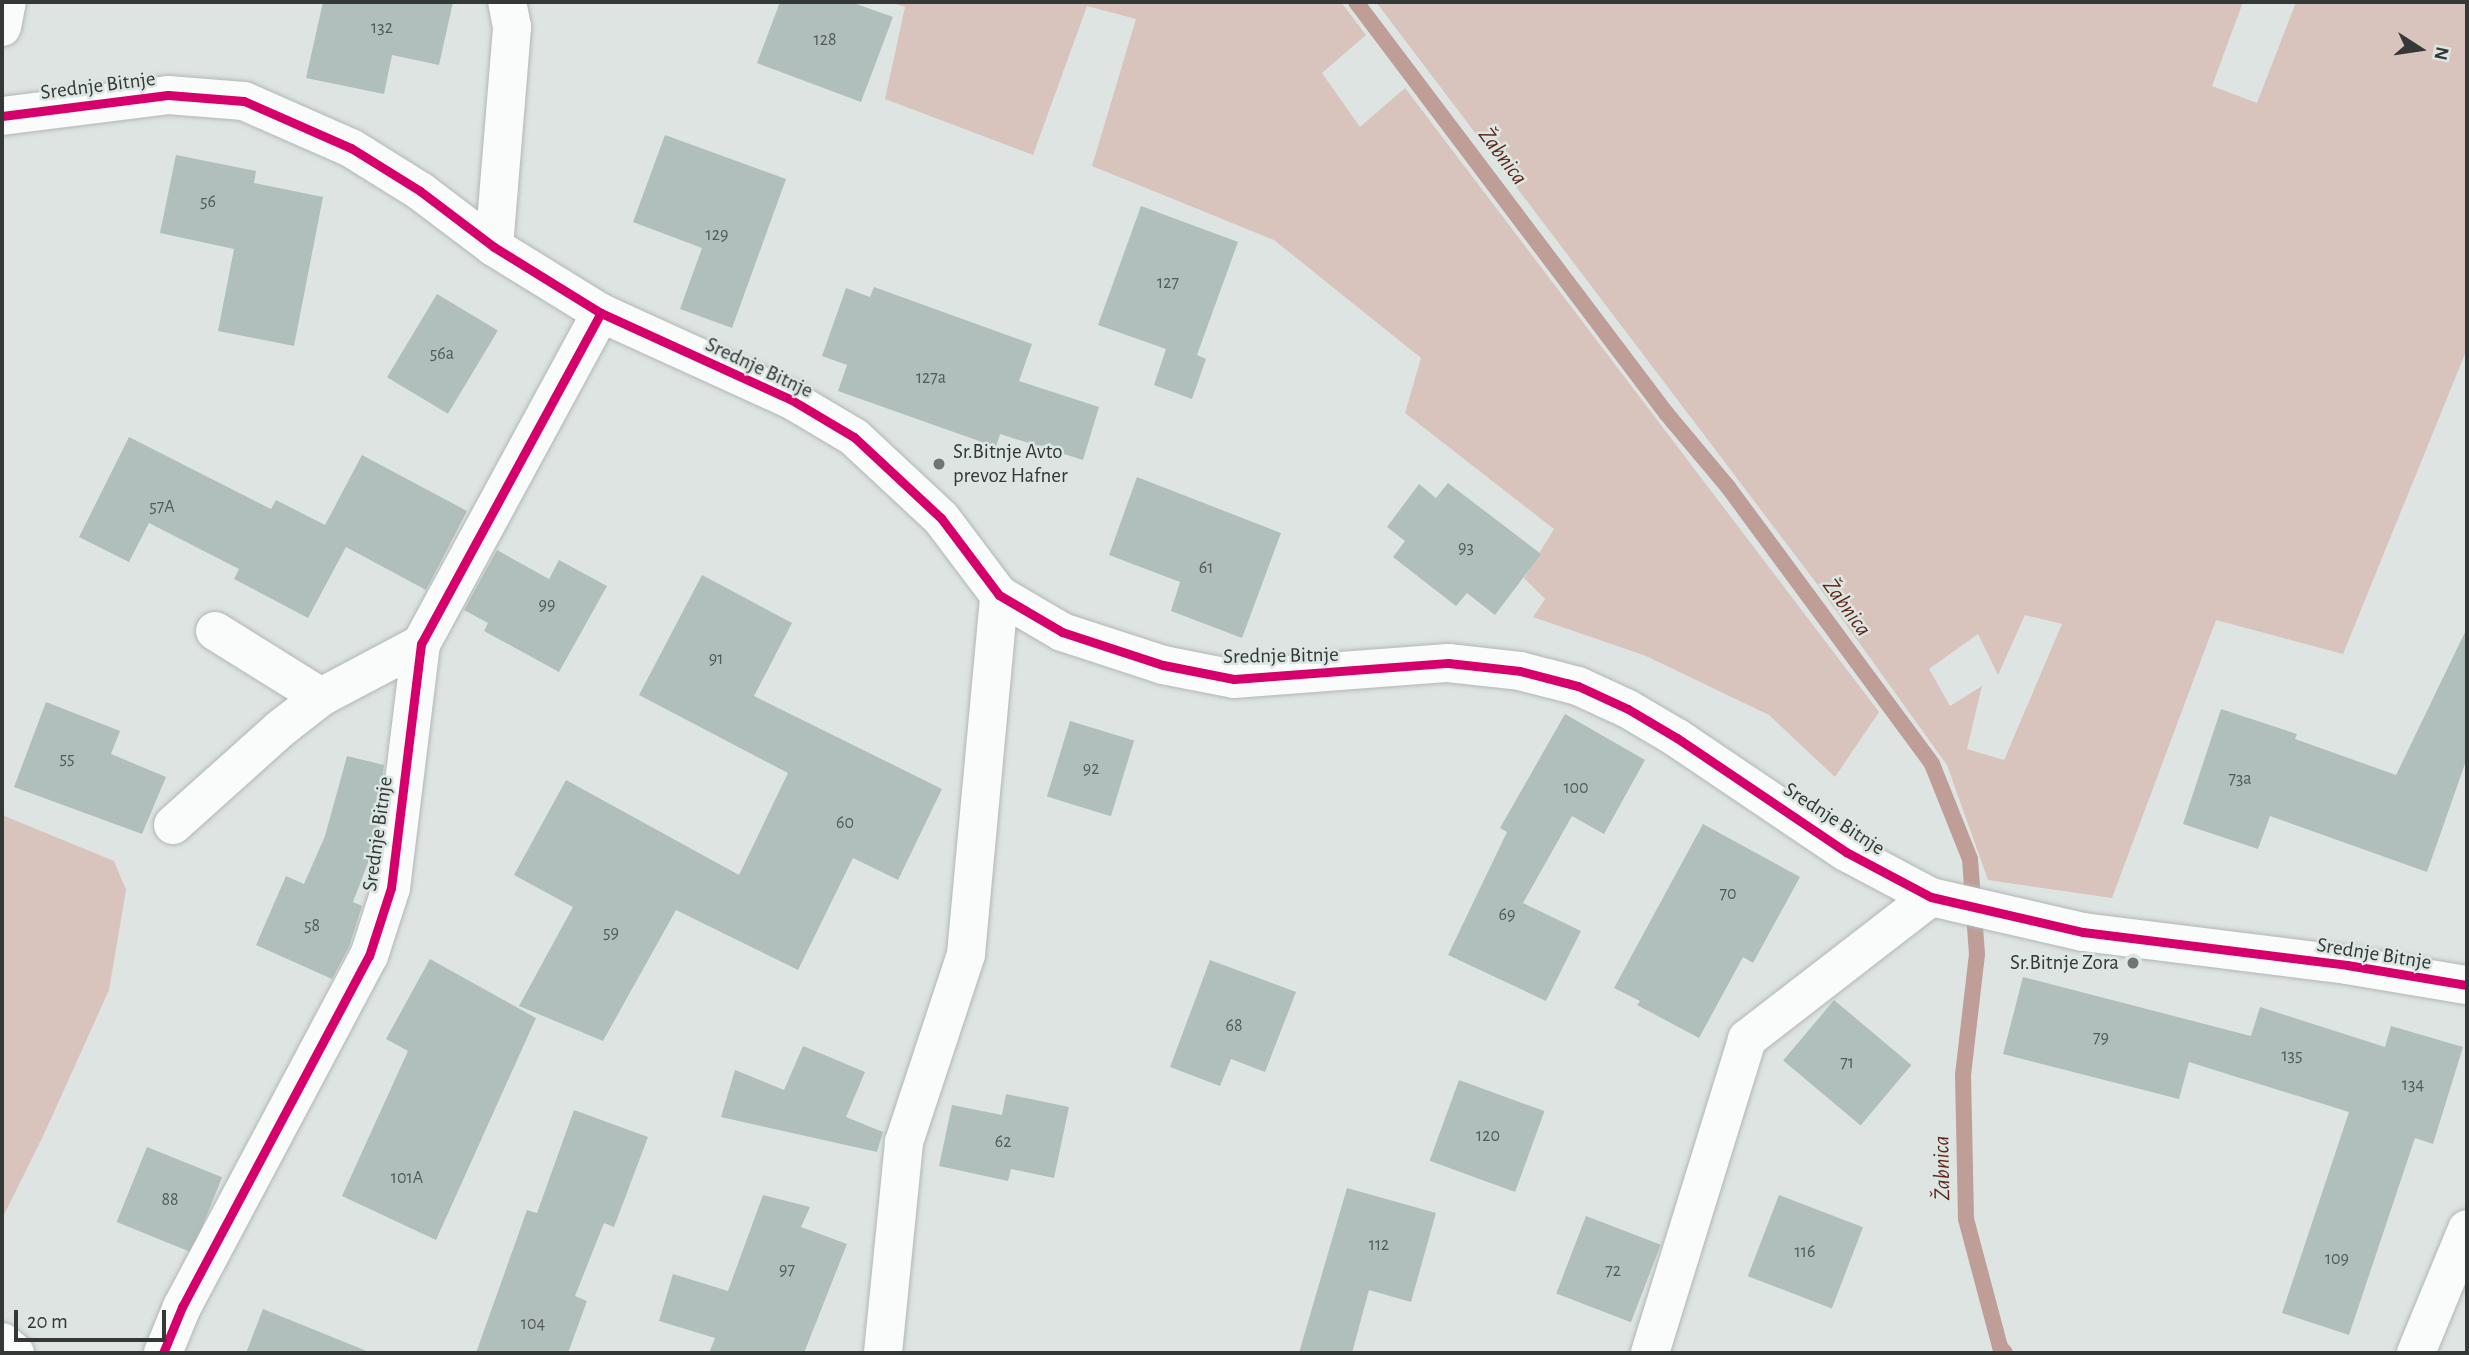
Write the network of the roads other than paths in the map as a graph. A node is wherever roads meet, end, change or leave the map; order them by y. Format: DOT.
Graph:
graph roads {
  1 [pos="7,2"];
  2 [pos="507,2"];
  3 [pos="2,27"];
  4 [pos="2,116"];
  5 [pos="494,247"];
  6 [pos="601,313"];
  7 [pos="999,595"];
  8 [pos="215,631"];
  9 [pos="421,645"];
  10 [pos="321,697"];
  11 [pos="173,825"];
  12 [pos="1931,897"];
  13 [pos="2467,985"];
  14 [pos="2467,1229"];
  15 [pos="2,1342"];
  16 [pos="15,1353"];
  17 [pos="163,1353"];
  18 [pos="883,1353"];
  19 [pos="1650,1353"];
  20 [pos="2416,1353"];
  1 -- 3 [label="street"];
  2 -- 5 [label="street"];
  4 -- 5 [label="street, Srednje Bitnje"];
  5 -- 6 [label="street, Srednje Bitnje"];
  6 -- 7 [label="street, Srednje Bitnje"];
  6 -- 9 [label="street, Srednje Bitnje"];
  7 -- 12 [label="street, Srednje Bitnje"];
  7 -- 18 [label="street"];
  8 -- 10 [label="street"];
  9 -- 10 [label="street"];
  9 -- 17 [label="street, Srednje Bitnje"];
  10 -- 11 [label="street"];
  12 -- 13 [label="street, Srednje Bitnje"];
  12 -- 19 [label="street"];
  14 -- 20 [label="street"];
  15 -- 16 [label="street"];
}
